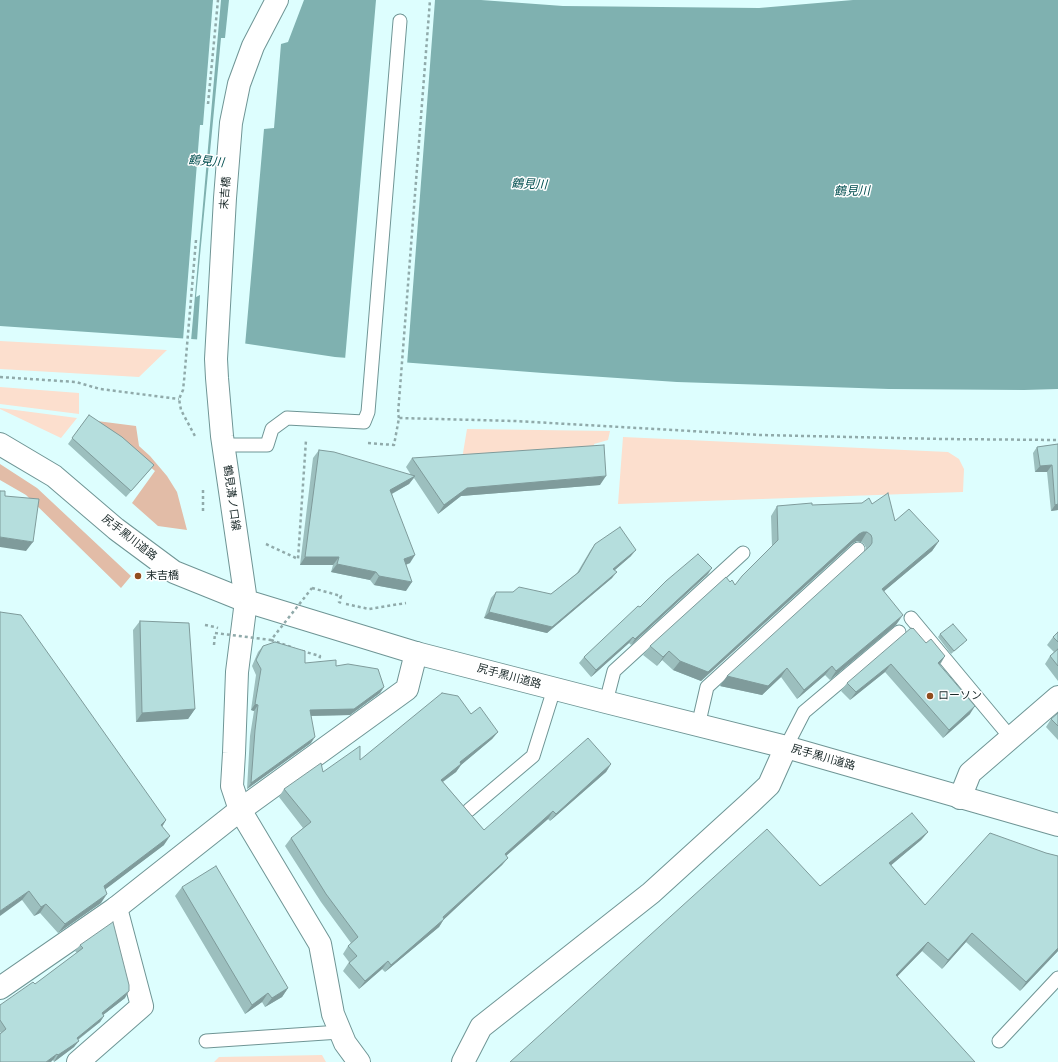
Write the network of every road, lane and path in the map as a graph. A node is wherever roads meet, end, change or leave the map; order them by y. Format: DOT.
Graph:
graph roads {
  1 [pos="218,0"];
  2 [pos="277,0"];
  3 [pos="430,0"];
  4 [pos="400,21"];
  5 [pos="207,110"];
  6 [pos="196,239"];
  7 [pos="0,378"];
  8 [pos="218,394"];
  9 [pos="179,399"];
  10 [pos="399,418"];
  11 [pos="306,437"];
  12 [pos="1058,440"];
  13 [pos="364,442"];
  14 [pos="0,444"];
  15 [pos="198,444"];
  16 [pos="224,445"];
  17 [pos="203,489"];
  18 [pos="203,511"];
  19 [pos="266,544"];
  20 [pos="858,549"];
  21 [pos="743,553"];
  22 [pos="246,601"];
  23 [pos="406,603"];
  24 [pos="911,618"];
  25 [pos="899,632"];
  26 [pos="215,634"];
  27 [pos="271,640"];
  28 [pos="416,653"];
  29 [pos="319,661"];
  30 [pos="554,689"];
  31 [pos="1058,697"];
  32 [pos="606,702"];
  33 [pos="698,726"];
  34 [pos="1011,738"];
  35 [pos="786,747"];
  36 [pos="960,798"];
  37 [pos="240,810"];
  38 [pos="469,810"];
  39 [pos="1058,825"];
  40 [pos="116,908"];
  41 [pos="1058,978"];
  42 [pos="0,988"];
  43 [pos="340,1032"];
  44 [pos="206,1041"];
  45 [pos="999,1041"];
  46 [pos="78,1062"];
  47 [pos="359,1062"];
  48 [pos="463,1062"];
  1 -- 5 [label="path"];
  2 -- 8 [label="street, 末吉橋"];
  3 -- 10 [label="path"];
  4 -- 16 [label="lane"];
  6 -- 9 [label="path"];
  7 -- 9 [label="path"];
  8 -- 16 [label="street, 鶴見溝ノ口線"];
  9 -- 15 [label="path"];
  10 -- 12 [label="path"];
  10 -- 13 [label="path"];
  11 -- 19 [label="path"];
  14 -- 22 [label="street, 尻手黒川道路"];
  16 -- 22 [label="street, 鶴見溝ノ口線"];
  17 -- 18 [label="path"];
  20 -- 33 [label="lane"];
  21 -- 32 [label="lane"];
  22 -- 28 [label="street, 尻手黒川道路"];
  22 -- 37 [label="street, 鶴見溝ノ口線"];
  23 -- 27 [label="path, bridge"];
  24 -- 34 [label="lane"];
  25 -- 35 [label="lane"];
  26 -- 27 [label="path, bridge"];
  27 -- 29 [label="path"];
  28 -- 30 [label="street, 尻手黒川道路"];
  28 -- 37 [label="street"];
  30 -- 32 [label="street, 尻手黒川道路"];
  30 -- 38 [label="lane"];
  31 -- 34 [label="street"];
  32 -- 33 [label="street, 尻手黒川道路"];
  33 -- 35 [label="street, 尻手黒川道路"];
  34 -- 36 [label="street"];
  35 -- 36 [label="street, 尻手黒川道路"];
  35 -- 48 [label="street"];
  36 -- 39 [label="street, 尻手黒川道路"];
  37 -- 40 [label="street"];
  37 -- 43 [label="street, 鶴見溝ノ口線"];
  40 -- 42 [label="street"];
  40 -- 46 [label="street"];
  41 -- 45 [label="lane"];
  43 -- 44 [label="lane"];
  43 -- 47 [label="street, 鶴見溝ノ口線"];
}
